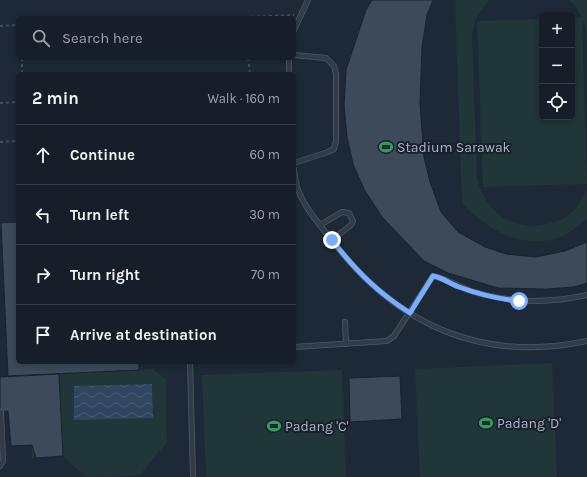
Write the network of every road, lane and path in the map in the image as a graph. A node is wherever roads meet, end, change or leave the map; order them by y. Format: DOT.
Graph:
graph roads {
  1 [pos="308,0"];
  2 [pos="301,15"];
  3 [pos="282,16"];
  4 [pos="16,25"];
  5 [pos="0,26"];
  6 [pos="296,26"];
  7 [pos="296,55"];
  8 [pos="22,60"];
  9 [pos="248,60"];
  10 [pos="289,60"];
  11 [pos="22,72"];
  12 [pos="250,72"];
  13 [pos="289,72"];
  14 [pos="16,102"];
  15 [pos="0,103"];
  16 [pos="16,141"];
  17 [pos="0,142"];
  18 [pos="296,162"];
  19 [pos="296,180"];
  20 [pos="320,225"];
  21 [pos="332,240"];
  22 [pos="587,296"];
  23 [pos="410,313"];
  24 [pos="345,322"];
  25 [pos="587,341"];
  26 [pos="346,344"];
  27 [pos="296,347"];
  28 [pos="190,364"];
  29 [pos="1,412"];
  30 [pos="0,466"];
  31 [pos="193,477"];
  1 -- 2 [label="lane"];
  2 -- 3 [label="path"];
  2 -- 6 [label="lane"];
  4 -- 5 [label="path"];
  7 -- 18 [label="lane"];
  8 -- 11 [label="path"];
  9 -- 12 [label="path"];
  10 -- 13 [label="lane"];
  14 -- 15 [label="path"];
  16 -- 17 [label="path"];
  19 -- 20 [label="lane"];
  20 -- 21 [label="lane"];
  20 -- 21 [label="lane"];
  21 -- 23 [label="lane"];
  22 -- 23 [label="lane"];
  23 -- 25 [label="lane"];
  23 -- 26 [label="lane"];
  24 -- 26 [label="lane"];
  26 -- 27 [label="lane"];
  28 -- 31 [label="lane"];
  29 -- 30 [label="lane"];
}
